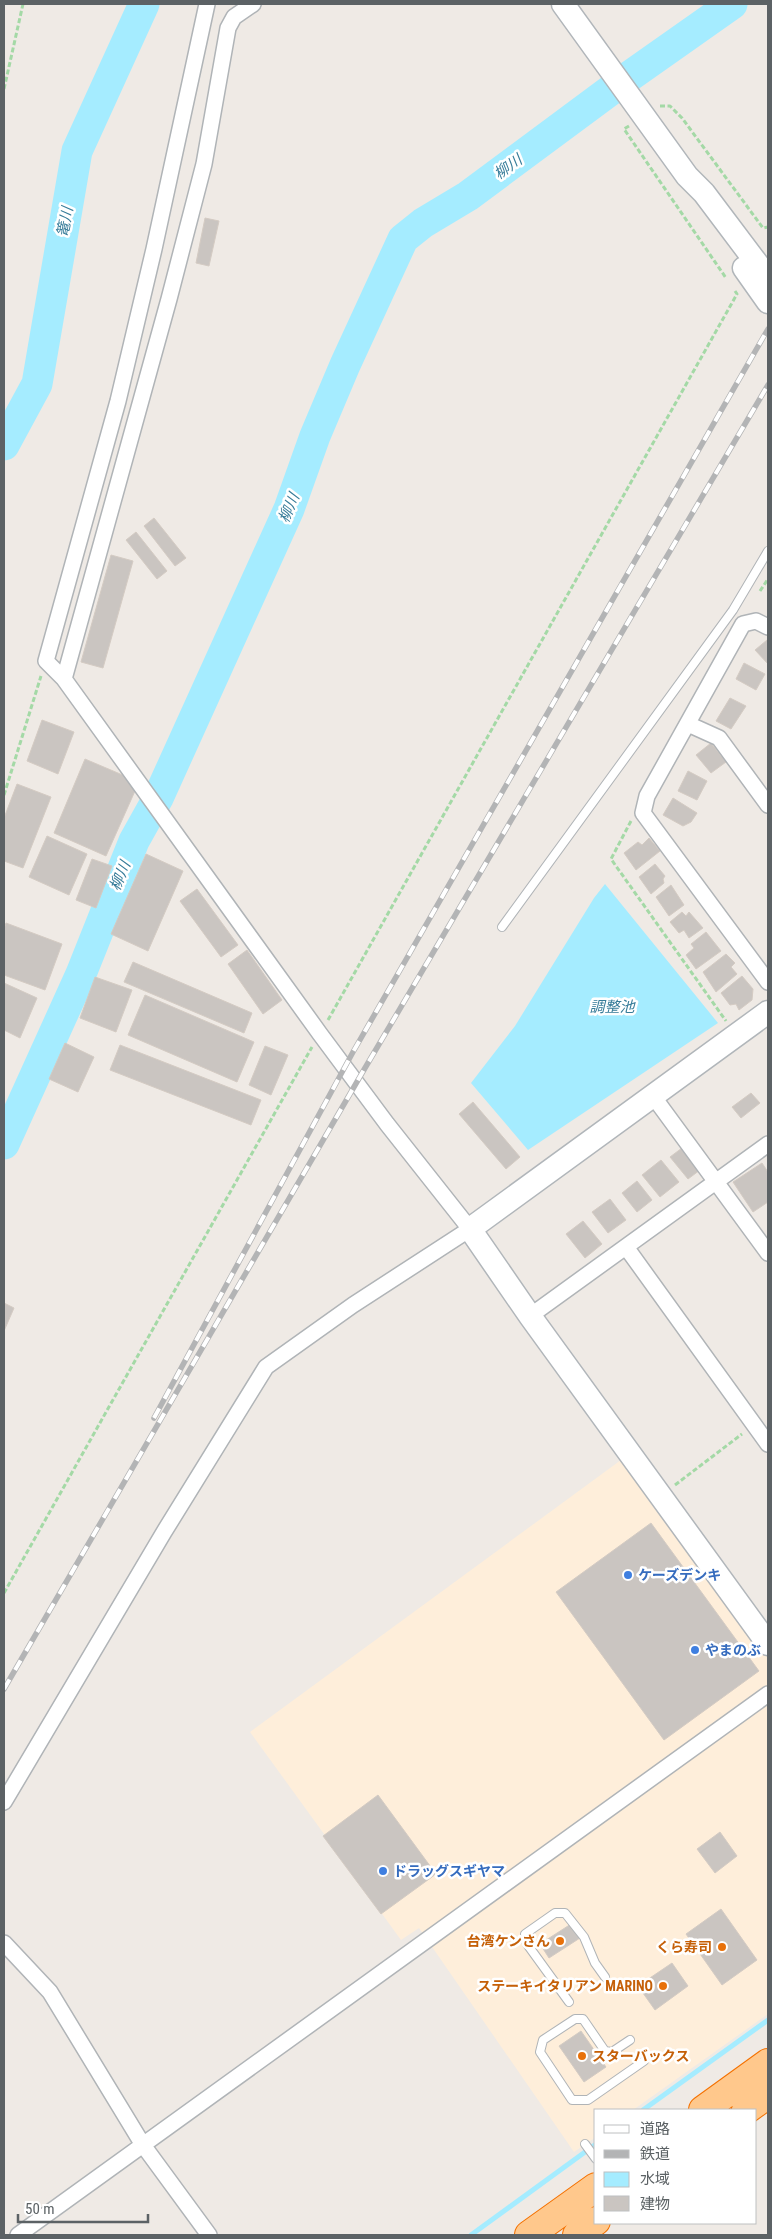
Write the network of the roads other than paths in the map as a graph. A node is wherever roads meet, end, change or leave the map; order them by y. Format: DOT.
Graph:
graph roads {
  1 [pos="206,4"];
  2 [pos="253,4"];
  3 [pos="563,4"];
  4 [pos="687,176"];
  5 [pos="768,278"];
  6 [pos="768,302"];
  7 [pos="768,551"];
  8 [pos="762,624"];
  9 [pos="64,678"];
  10 [pos="688,724"];
  11 [pos="768,805"];
  12 [pos="502,927"];
  13 [pos="768,982"];
  14 [pos="768,1012"];
  15 [pos="653,1096"];
  16 [pos="768,1144"];
  17 [pos="715,1182"];
  18 [pos="470,1229"];
  19 [pos="626,1247"];
  20 [pos="768,1253"];
  21 [pos="530,1316"];
  22 [pos="768,1444"];
  23 [pos="768,1644"];
  24 [pos="768,1694"];
  25 [pos="4,1802"];
  26 [pos="4,1943"];
  27 [pos="605,1977"];
  28 [pos="569,2002"];
  29 [pos="630,2040"];
  30 [pos="644,2060"];
  31 [pos="768,2063"];
  32 [pos="768,2094"];
  33 [pos="704,2109"];
  34 [pos="747,2109"];
  35 [pos="585,2144"];
  36 [pos="143,2146"];
  37 [pos="594,2156"];
  38 [pos="594,2188"];
  39 [pos="594,2222"];
  40 [pos="18,2235"];
  41 [pos="209,2235"];
  42 [pos="529,2235"];
  43 [pos="577,2235"];
  1 -- 9 [label="street"];
  2 -- 9 [label="street"];
  3 -- 4 [label="street"];
  4 -- 5 [label="street"];
  4 -- 6 [label="street"];
  7 -- 12 [label="lane"];
  8 -- 10 [label="street"];
  9 -- 18 [label="street"];
  10 -- 11 [label="street"];
  10 -- 13 [label="street"];
  14 -- 15 [label="street"];
  15 -- 17 [label="street"];
  15 -- 18 [label="street"];
  16 -- 17 [label="street"];
  17 -- 19 [label="street"];
  17 -- 20 [label="street"];
  18 -- 21 [label="street"];
  18 -- 25 [label="street"];
  19 -- 21 [label="street"];
  19 -- 22 [label="street"];
  21 -- 23 [label="street"];
  24 -- 36 [label="street"];
  26 -- 36 [label="street"];
  27 -- 28 [label="lane"];
  29 -- 30 [label="lane"];
  31 -- 33 [label="highway"];
  32 -- 34 [label="highway"];
  35 -- 37 [label="lane"];
  36 -- 40 [label="street"];
  36 -- 41 [label="street"];
  38 -- 42 [label="highway"];
  39 -- 43 [label="highway"];
}
